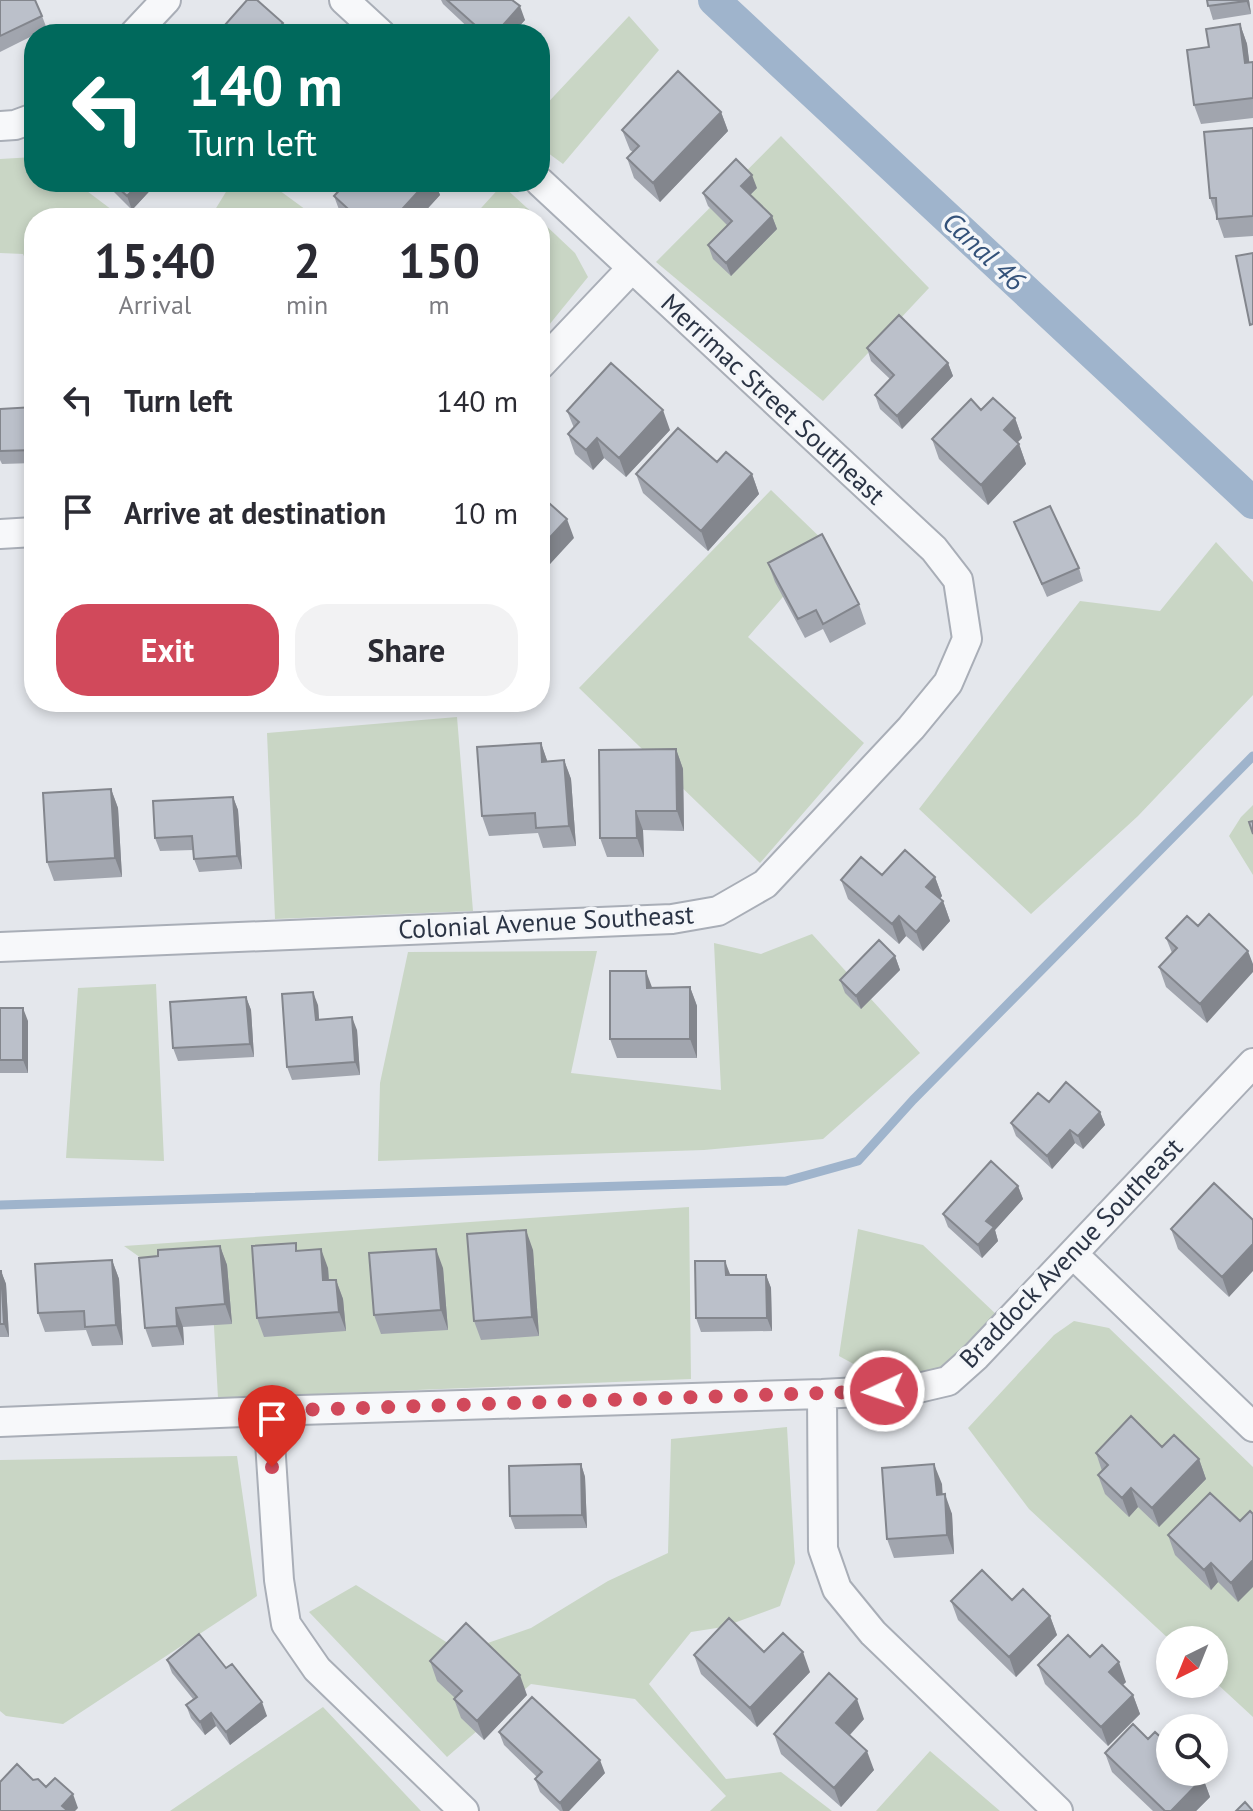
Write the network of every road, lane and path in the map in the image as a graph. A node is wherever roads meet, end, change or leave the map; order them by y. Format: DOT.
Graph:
graph roads {
  1 [pos="166,0"];
  2 [pos="344,0"];
  3 [pos="143,24"];
  4 [pos="370,24"];
  5 [pos="24,122"];
  6 [pos="0,126"];
  7 [pos="550,191"];
  8 [pos="632,268"];
  9 [pos="550,354"];
  10 [pos="24,533"];
  11 [pos="0,534"];
  12 [pos="967,639"];
  13 [pos="0,947"];
  14 [pos="1253,1063"];
  15 [pos="1073,1254"];
  16 [pos="822,1394"];
  17 [pos="268,1411"];
  18 [pos="0,1422"];
  19 [pos="1253,1427"];
  20 [pos="464,1811"];
  21 [pos="1058,1811"];
  1 -- 3 [label="street"];
  2 -- 4 [label="street"];
  5 -- 6 [label="street"];
  7 -- 8 [label="street, Merrimac Street Southeast"];
  8 -- 9 [label="street"];
  8 -- 12 [label="street, Merrimac Street Southeast"];
  10 -- 11 [label="street"];
  12 -- 13 [label="street, Colonial Avenue Southeast"];
  14 -- 15 [label="street, Braddock Avenue Southeast"];
  15 -- 16 [label="street, Braddock Avenue Southeast"];
  15 -- 19 [label="street"];
  16 -- 17 [label="street, Braddock Avenue Southeast"];
  16 -- 21 [label="street"];
  17 -- 18 [label="street, Braddock Avenue Southeast"];
  17 -- 20 [label="street"];
}
